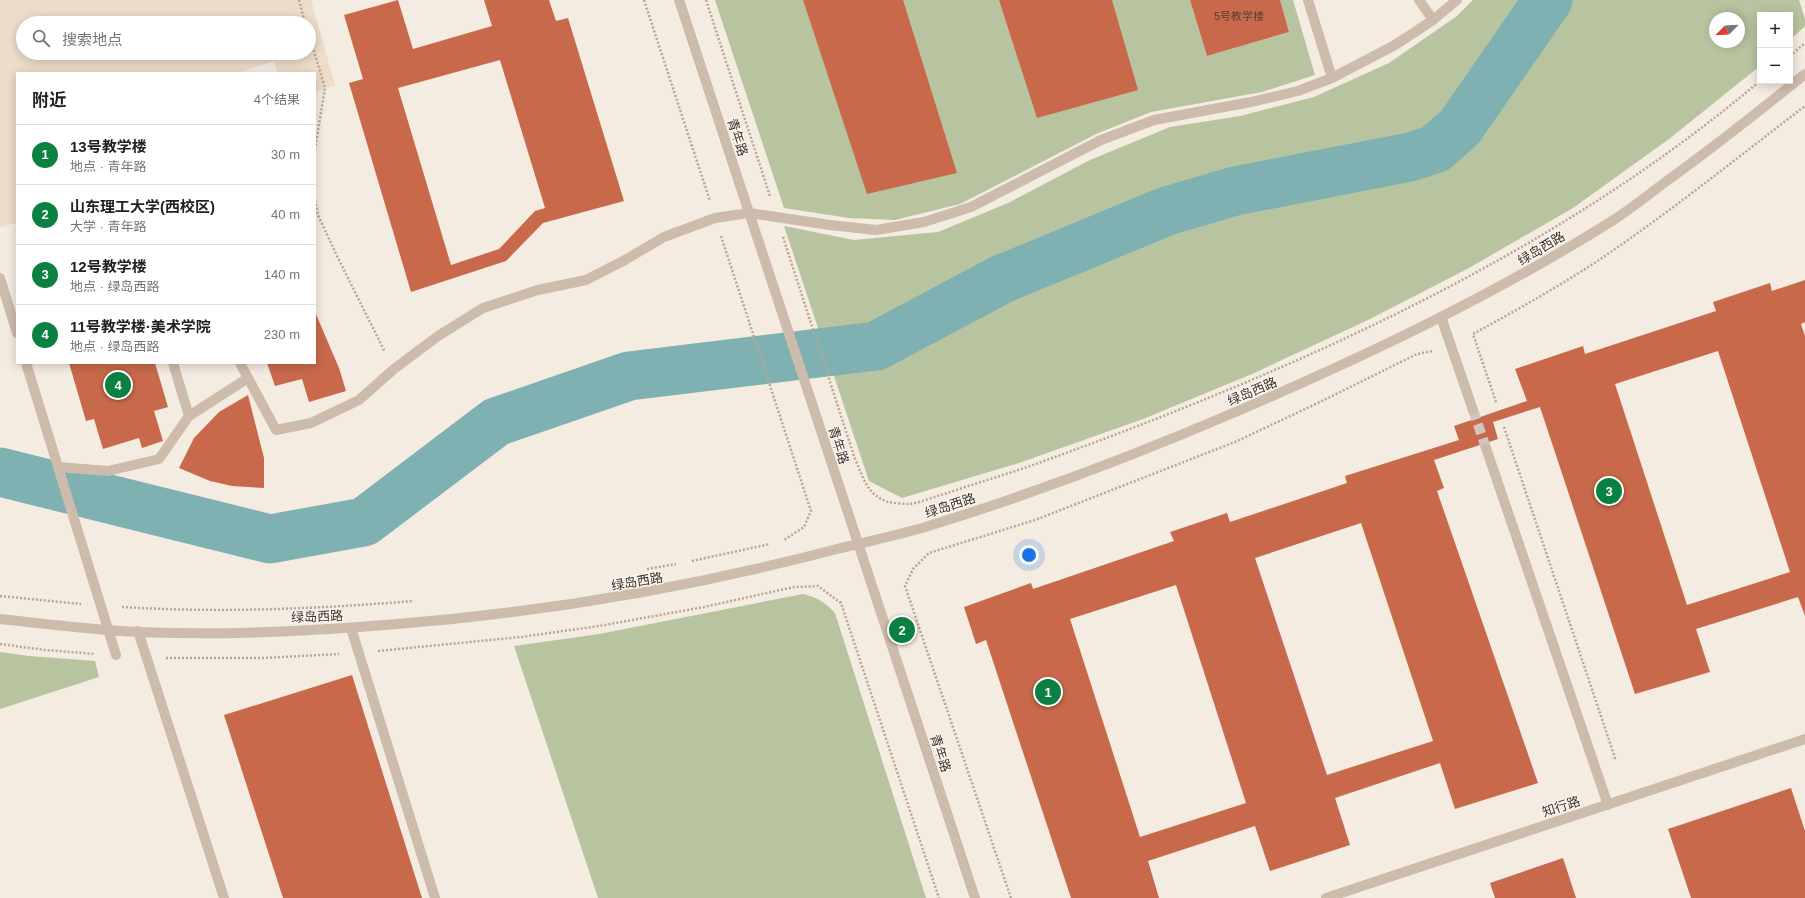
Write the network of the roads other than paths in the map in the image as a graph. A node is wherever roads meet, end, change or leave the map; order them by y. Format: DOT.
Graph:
graph roads {
  1 [pos="679,0"];
  2 [pos="1308,0"];
  3 [pos="1419,0"];
  4 [pos="1457,0"];
  5 [pos="1433,20"];
  6 [pos="1805,74"];
  7 [pos="1332,78"];
  8 [pos="749,213"];
  9 [pos="0,278"];
  10 [pos="1441,316"];
  11 [pos="16,330"];
  12 [pos="26,364"];
  13 [pos="173,364"];
  14 [pos="241,364"];
  15 [pos="248,378"];
  16 [pos="1473,410"];
  17 [pos="190,416"];
  18 [pos="1486,448"];
  19 [pos="58,467"];
  20 [pos="858,544"];
  21 [pos="0,619"];
  22 [pos="350,628"];
  23 [pos="108,630"];
  24 [pos="138,631"];
  25 [pos="116,656"];
  26 [pos="1805,740"];
  27 [pos="1608,805"];
  28 [pos="224,898"];
  29 [pos="435,898"];
  30 [pos="975,898"];
  31 [pos="1327,898"];
  1 -- 8 [label="street, 青年路"];
  2 -- 7 [label="street"];
  3 -- 5 [label="street"];
  4 -- 5 [label="street"];
  5 -- 7 [label="street"];
  6 -- 10 [label="street, 绿岛西路"];
  7 -- 8 [label="street"];
  8 -- 15 [label="street"];
  8 -- 20 [label="street, 青年路"];
  9 -- 11 [label="street"];
  10 -- 16 [label="street"];
  10 -- 20 [label="street, 绿岛西路"];
  12 -- 19 [label="street"];
  13 -- 17 [label="street"];
  14 -- 15 [label="street"];
  15 -- 17 [label="street"];
  17 -- 19 [label="street"];
  18 -- 27 [label="street"];
  19 -- 23 [label="street"];
  20 -- 22 [label="street, 绿岛西路"];
  20 -- 30 [label="street, 青年路"];
  21 -- 23 [label="street, 绿岛西路"];
  22 -- 24 [label="street, 绿岛西路"];
  22 -- 29 [label="street"];
  23 -- 24 [label="street, 绿岛西路"];
  23 -- 25 [label="street"];
  24 -- 28 [label="street"];
  26 -- 27 [label="street, 知行路"];
  27 -- 31 [label="street, 知行路"];
}
